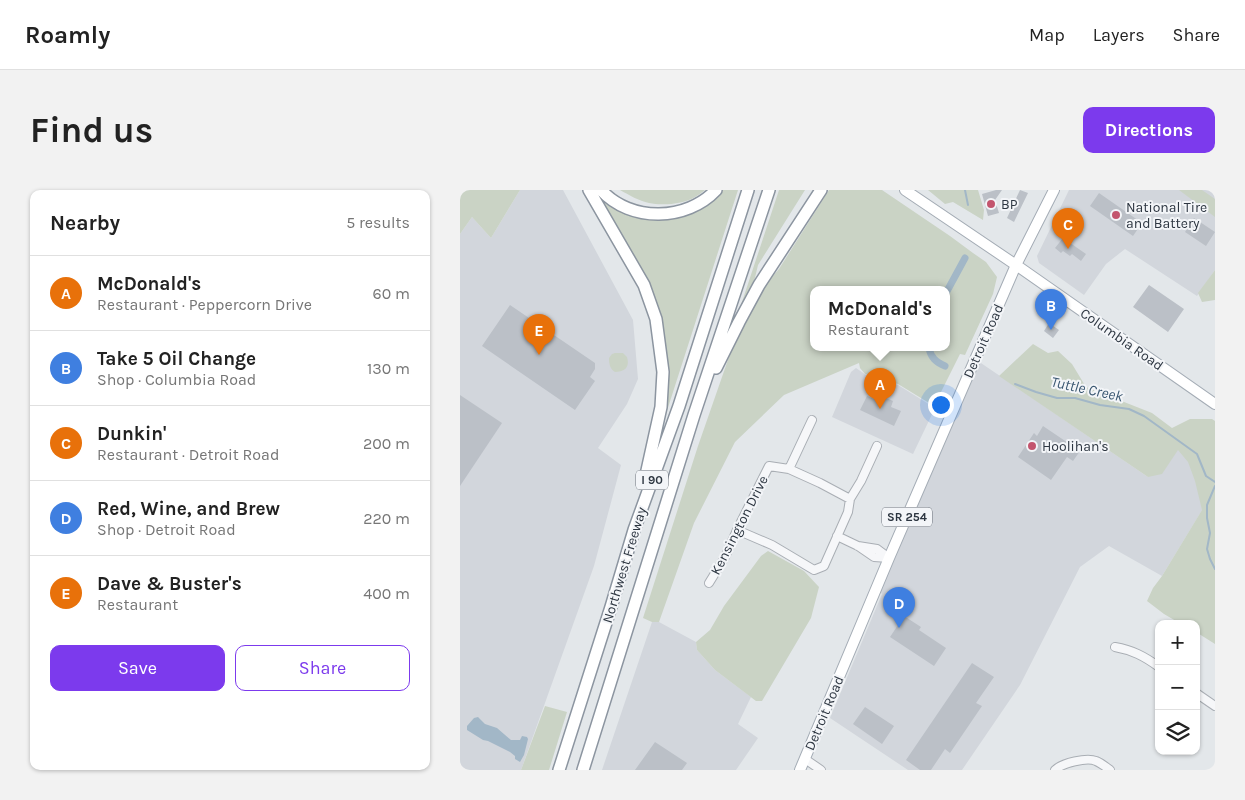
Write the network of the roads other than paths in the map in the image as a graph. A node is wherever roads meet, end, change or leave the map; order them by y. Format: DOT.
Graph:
graph roads {
  1 [pos="589,190"];
  2 [pos="602,190"];
  3 [pos="716,190"];
  4 [pos="748,190"];
  5 [pos="769,190"];
  6 [pos="820,190"];
  7 [pos="905,190"];
  8 [pos="1054,190"];
  9 [pos="1016,265"];
  10 [pos="1215,404"];
  11 [pos="694,415"];
  12 [pos="812,420"];
  13 [pos="877,446"];
  14 [pos="789,469"];
  15 [pos="850,499"];
  16 [pos="634,530"];
  17 [pos="737,530"];
  18 [pos="837,536"];
  19 [pos="889,558"];
  20 [pos="709,583"];
  21 [pos="1115,647"];
  22 [pos="1156,665"];
  23 [pos="1200,696"];
  24 [pos="1215,706"];
  25 [pos="805,759"];
  26 [pos="559,770"];
  27 [pos="583,770"];
  28 [pos="800,770"];
  29 [pos="821,770"];
  30 [pos="1055,770"];
  31 [pos="1110,770"];
  1 -- 16 [label="highway"];
  2 -- 3 [label="highway"];
  4 -- 16 [label="highway, Northwest Freeway / I 90"];
  5 -- 11 [label="highway, Northwest Freeway / I 90"];
  6 -- 11 [label="highway"];
  7 -- 9 [label="main road, Columbia Road"];
  8 -- 9 [label="main road, Detroit Road / SR 254"];
  9 -- 10 [label="main road, Columbia Road"];
  9 -- 19 [label="main road, Detroit Road / SR 254"];
  11 -- 27 [label="highway, Northwest Freeway / I 90"];
  12 -- 14 [label="street"];
  13 -- 15 [label="street"];
  14 -- 15 [label="street, Kensington Drive"];
  14 -- 17 [label="street, Kensington Drive"];
  15 -- 18 [label="street"];
  16 -- 26 [label="highway, Northwest Freeway / I 90"];
  17 -- 18 [label="street"];
  17 -- 20 [label="street, Kensington Drive"];
  18 -- 19 [label="street"];
  19 -- 25 [label="main road, Detroit Road / SR 254"];
  21 -- 22 [label="street"];
  23 -- 24 [label="street"];
  25 -- 28 [label="main road, Detroit Road / SR 254"];
  25 -- 29 [label="street"];
  30 -- 31 [label="street"];
}
